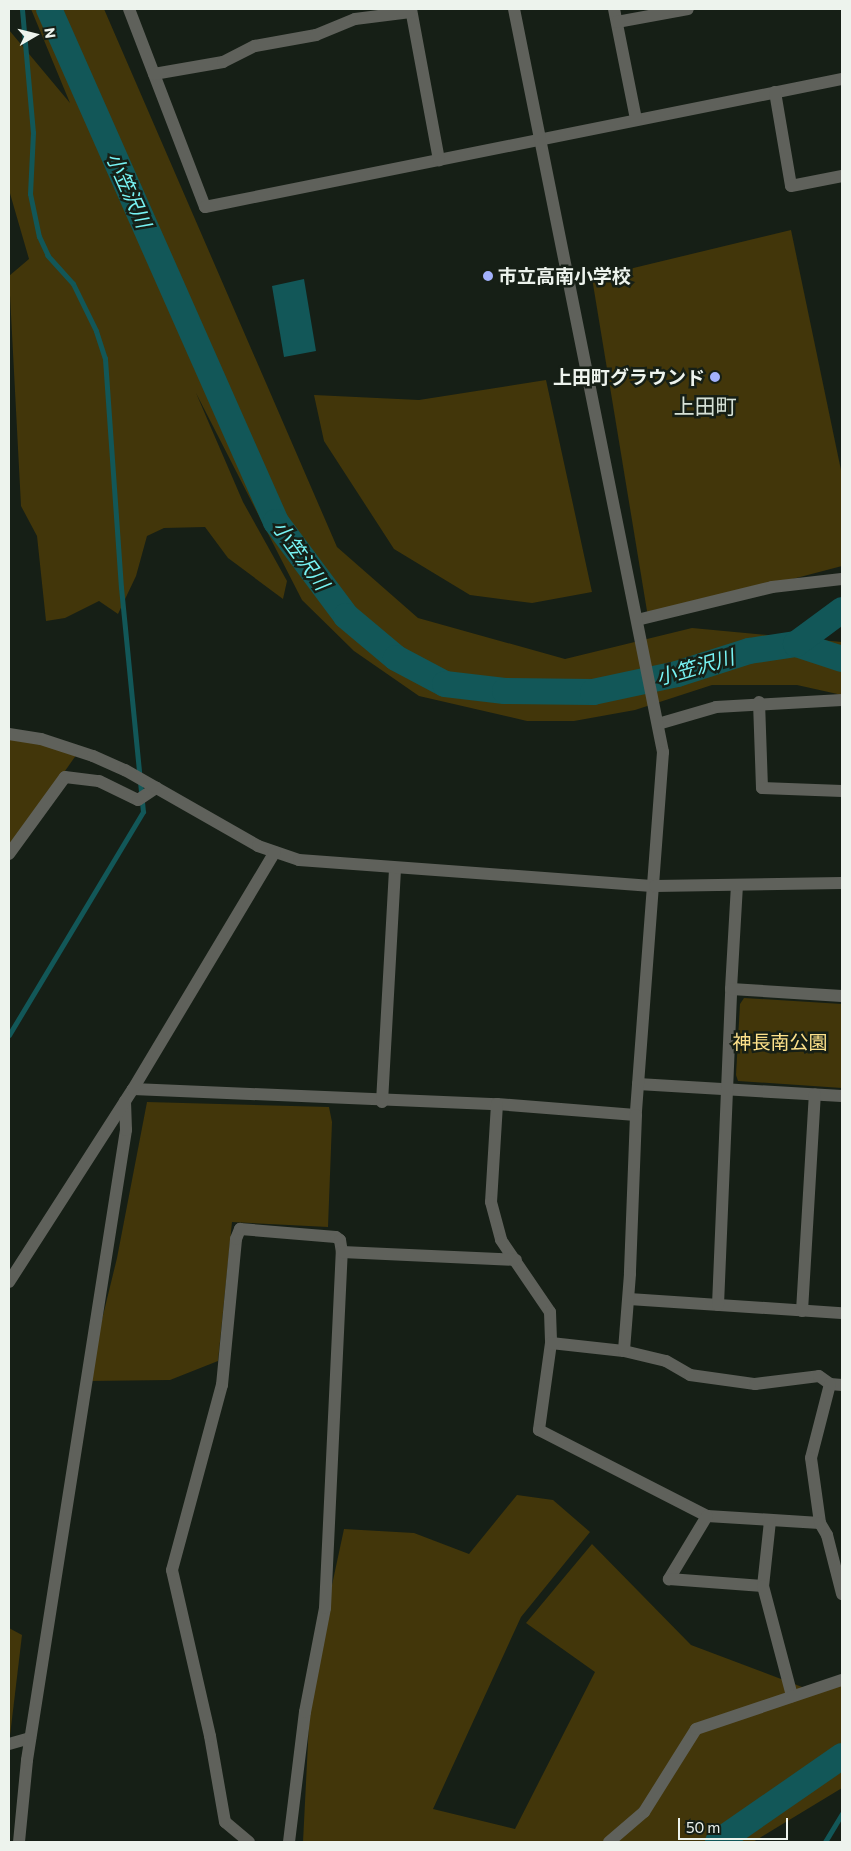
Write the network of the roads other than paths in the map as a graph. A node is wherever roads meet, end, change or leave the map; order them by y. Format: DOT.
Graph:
graph roads {
  1 [pos="129,9"];
  2 [pos="514,9"];
  3 [pos="614,9"];
  4 [pos="688,9"];
  5 [pos="411,10"];
  6 [pos="617,22"];
  7 [pos="154,74"];
  8 [pos="842,79"];
  9 [pos="775,92"];
  10 [pos="636,119"];
  11 [pos="541,139"];
  12 [pos="439,160"];
  13 [pos="842,176"];
  14 [pos="842,579"];
  15 [pos="637,624"];
  16 [pos="842,700"];
  17 [pos="759,702"];
  18 [pos="658,724"];
  19 [pos="9,726"];
  20 [pos="9,734"];
  21 [pos="23,737"];
  22 [pos="156,788"];
  23 [pos="842,791"];
  24 [pos="275,852"];
  25 [pos="9,854"];
  26 [pos="395,869"];
  27 [pos="842,883"];
  28 [pos="738,885"];
  29 [pos="655,886"];
  30 [pos="731,989"];
  31 [pos="842,996"];
  32 [pos="638,1084"];
  33 [pos="132,1089"];
  34 [pos="729,1090"];
  35 [pos="815,1094"];
  36 [pos="842,1096"];
  37 [pos="125,1102"];
  38 [pos="382,1102"];
  39 [pos="497,1104"];
  40 [pos="636,1115"];
  41 [pos="342,1252"];
  42 [pos="516,1260"];
  43 [pos="9,1282"];
  44 [pos="629,1299"];
  45 [pos="718,1305"];
  46 [pos="802,1311"];
  47 [pos="842,1313"];
  48 [pos="551,1343"];
  49 [pos="624,1351"];
  50 [pos="836,1385"];
  51 [pos="707,1516"];
  52 [pos="770,1521"];
  53 [pos="820,1523"];
  54 [pos="763,1586"];
  55 [pos="842,1594"];
  56 [pos="842,1680"];
  57 [pos="792,1696"];
  58 [pos="30,1738"];
  59 [pos="9,1744"];
  60 [pos="19,1842"];
  61 [pos="249,1842"];
  62 [pos="289,1842"];
  63 [pos="609,1842"];
  1 -- 7 [label="street"];
  2 -- 11 [label="street"];
  3 -- 6 [label="street"];
  4 -- 6 [label="street"];
  5 -- 7 [label="street"];
  5 -- 12 [label="street"];
  6 -- 10 [label="street"];
  7 -- 12 [label="street"];
  8 -- 9 [label="street"];
  9 -- 10 [label="street"];
  9 -- 13 [label="street"];
  10 -- 11 [label="street"];
  11 -- 12 [label="street"];
  11 -- 15 [label="street"];
  14 -- 15 [label="street"];
  15 -- 18 [label="street"];
  16 -- 17 [label="street"];
  17 -- 18 [label="street"];
  17 -- 23 [label="street"];
  18 -- 29 [label="street"];
  19 -- 21 [label="street"];
  20 -- 21 [label="street"];
  21 -- 22 [label="street"];
  22 -- 24 [label="street"];
  22 -- 25 [label="street"];
  24 -- 26 [label="street"];
  24 -- 33 [label="street"];
  26 -- 29 [label="street"];
  26 -- 38 [label="street"];
  27 -- 28 [label="street"];
  28 -- 29 [label="street"];
  28 -- 30 [label="street"];
  29 -- 32 [label="street"];
  30 -- 31 [label="street"];
  30 -- 34 [label="street"];
  32 -- 34 [label="street"];
  32 -- 40 [label="street"];
  33 -- 37 [label="street"];
  33 -- 38 [label="street"];
  34 -- 35 [label="street"];
  34 -- 45 [label="street"];
  35 -- 36 [label="street"];
  35 -- 46 [label="street"];
  37 -- 43 [label="street"];
  37 -- 58 [label="street"];
  38 -- 39 [label="street"];
  39 -- 40 [label="street"];
  39 -- 42 [label="street"];
  40 -- 44 [label="street"];
  41 -- 42 [label="street"];
  41 -- 61 [label="street"];
  41 -- 62 [label="street"];
  42 -- 48 [label="street"];
  44 -- 45 [label="street"];
  44 -- 49 [label="street"];
  45 -- 46 [label="street"];
  46 -- 47 [label="street"];
  48 -- 49 [label="street"];
  48 -- 51 [label="street"];
  49 -- 50 [label="street"];
  50 -- 53 [label="street"];
  51 -- 52 [label="street"];
  51 -- 54 [label="street"];
  52 -- 53 [label="street"];
  52 -- 54 [label="street"];
  53 -- 55 [label="street"];
  54 -- 57 [label="street"];
  56 -- 57 [label="street"];
  57 -- 63 [label="street"];
  58 -- 59 [label="street"];
  58 -- 60 [label="street"];
}
